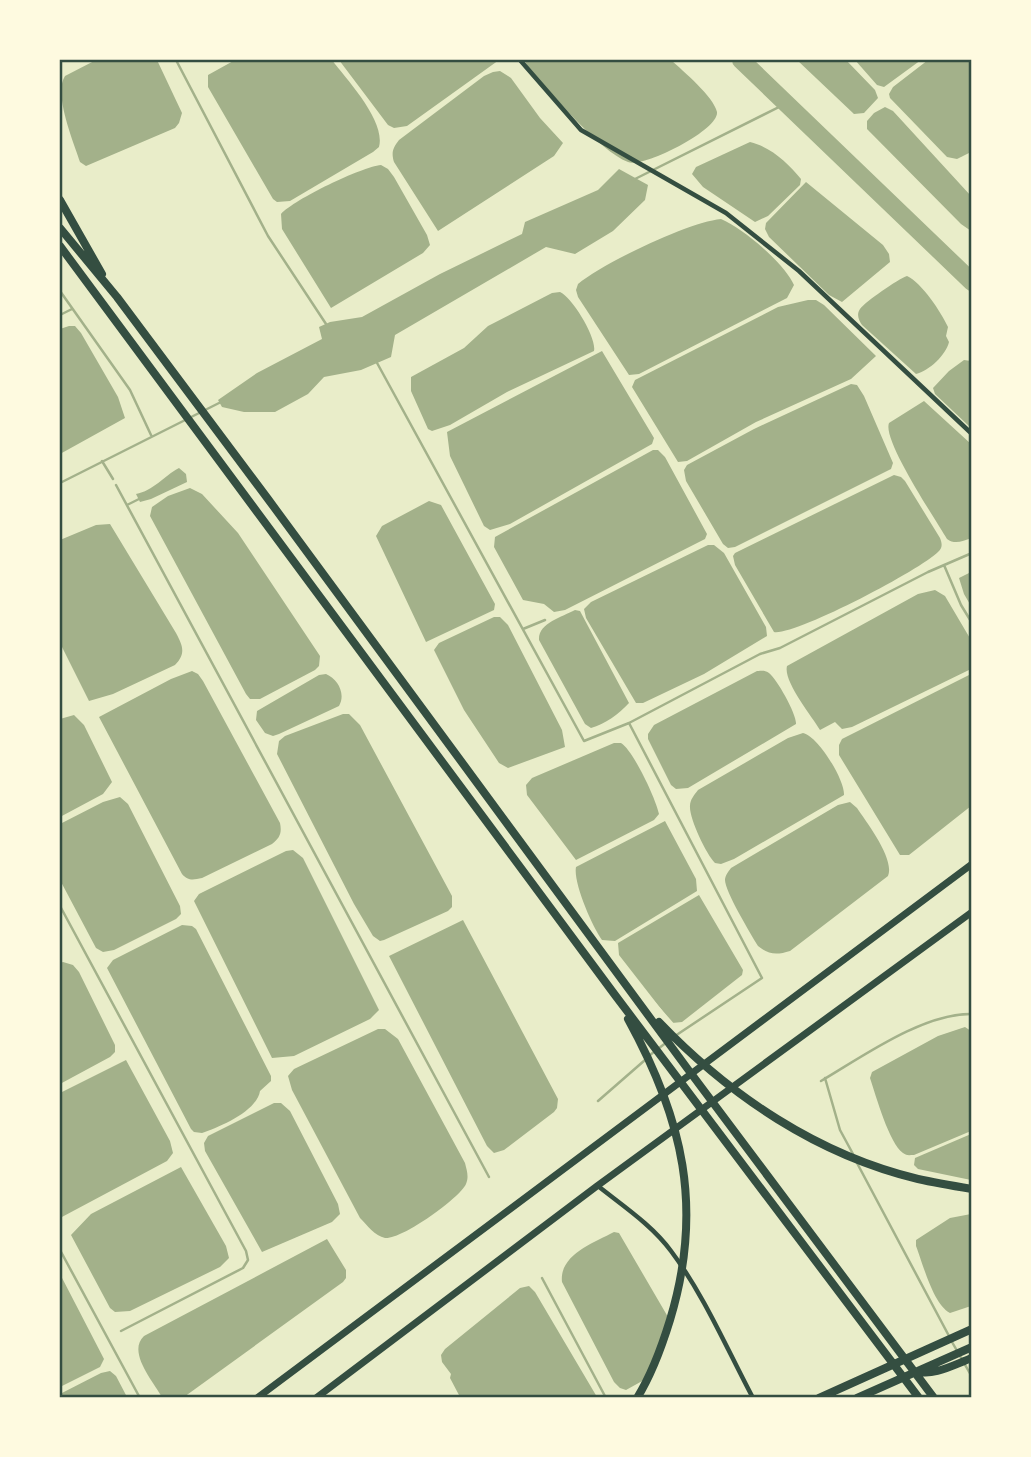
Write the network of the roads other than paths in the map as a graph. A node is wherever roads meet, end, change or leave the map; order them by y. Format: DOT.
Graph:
graph roads {
  1 [pos="520,60"];
  2 [pos="60,200"];
  3 [pos="60,228"];
  4 [pos="60,246"];
  5 [pos="117,297"];
  6 [pos="971,434"];
  7 [pos="971,864"];
  8 [pos="971,912"];
  9 [pos="615,995"];
  10 [pos="637,999"];
  11 [pos="597,1186"];
  12 [pos="971,1189"];
  13 [pos="971,1329"];
  14 [pos="971,1347"];
  15 [pos="971,1358"];
  16 [pos="916,1371"];
  17 [pos="257,1398"];
  18 [pos="316,1398"];
  19 [pos="637,1398"];
  20 [pos="753,1398"];
  21 [pos="819,1398"];
  22 [pos="857,1398"];
  23 [pos="919,1398"];
  24 [pos="934,1398"];
  1 -- 6 [label="street"];
  2 -- 5 [label="highway"];
  3 -- 5 [label="highway"];
  4 -- 9 [label="highway"];
  5 -- 10 [label="highway"];
  7 -- 17 [label="highway"];
  8 -- 11 [label="highway"];
  9 -- 19 [label="highway"];
  9 -- 23 [label="highway"];
  10 -- 12 [label="highway"];
  10 -- 24 [label="highway"];
  11 -- 18 [label="highway"];
  11 -- 20 [label="street"];
  13 -- 21 [label="highway"];
  14 -- 16 [label="highway"];
  15 -- 16 [label="highway"];
  16 -- 22 [label="highway"];
}
